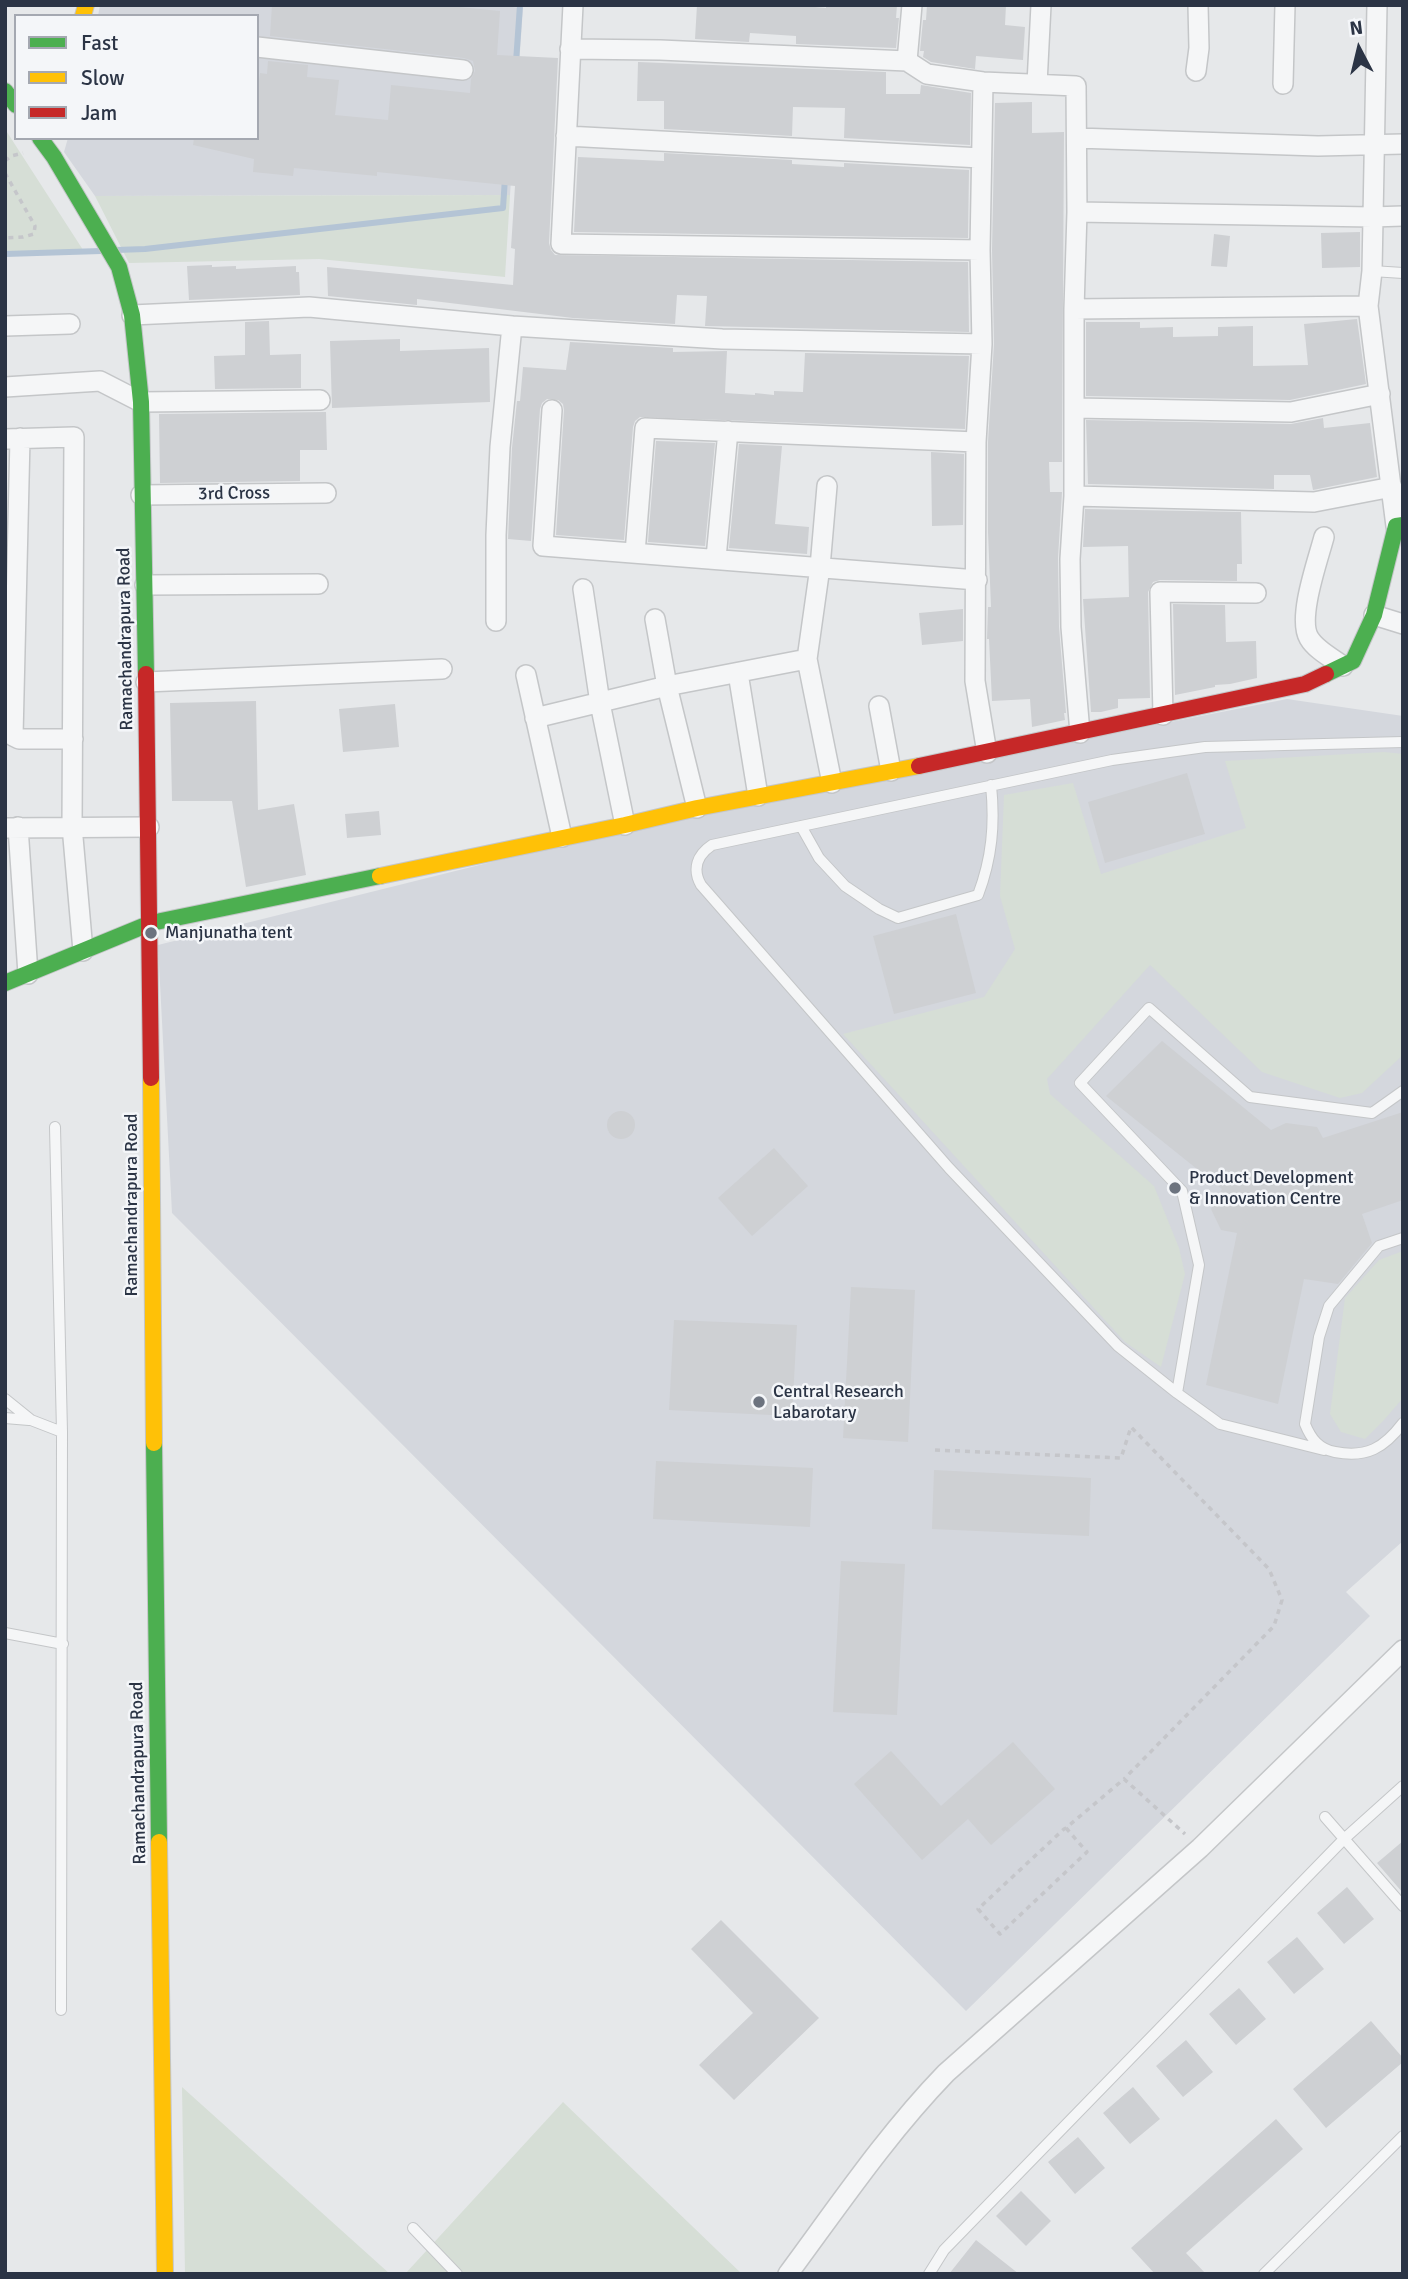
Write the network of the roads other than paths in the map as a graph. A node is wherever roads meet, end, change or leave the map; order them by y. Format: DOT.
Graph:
graph roads {
  1 [pos="573,5"];
  2 [pos="912,5"];
  3 [pos="1041,5"];
  4 [pos="1198,5"];
  5 [pos="1285,5"];
  6 [pos="1377,5"];
  7 [pos="259,47"];
  8 [pos="570,49"];
  9 [pos="906,61"];
  10 [pos="463,70"];
  11 [pos="1196,71"];
  12 [pos="983,82"];
  13 [pos="1283,83"];
  14 [pos="1037,84"];
  15 [pos="566,135"];
  16 [pos="1077,138"];
  17 [pos="41,140"];
  18 [pos="58,140"];
  19 [pos="1403,144"];
  20 [pos="1374,145"];
  21 [pos="54,157"];
  22 [pos="981,158"];
  23 [pos="1077,212"];
  24 [pos="1403,216"];
  25 [pos="1372,217"];
  26 [pos="980,250"];
  27 [pos="1372,271"];
  28 [pos="1403,273"];
  29 [pos="1368,306"];
  30 [pos="1074,309"];
  31 [pos="132,316"];
  32 [pos="70,324"];
  33 [pos="5,326"];
  34 [pos="512,327"];
  35 [pos="982,344"];
  36 [pos="5,387"];
  37 [pos="1380,394"];
  38 [pos="320,400"];
  39 [pos="141,402"];
  40 [pos="1075,408"];
  41 [pos="552,410"];
  42 [pos="728,431"];
  43 [pos="13,439"];
  44 [pos="976,442"];
  45 [pos="827,486"];
  46 [pos="1392,487"];
  47 [pos="326,493"];
  48 [pos="141,495"];
  49 [pos="1074,496"];
  50 [pos="1400,526"];
  51 [pos="1324,537"];
  52 [pos="635,554"];
  53 [pos="716,558"];
  54 [pos="820,567"];
  55 [pos="977,580"];
  56 [pos="318,584"];
  57 [pos="145,585"];
  58 [pos="583,589"];
  59 [pos="1256,593"];
  60 [pos="1374,615"];
  61 [pos="655,619"];
  62 [pos="496,621"];
  63 [pos="1403,625"];
  64 [pos="807,659"];
  65 [pos="1343,666"];
  66 [pos="442,669"];
  67 [pos="738,673"];
  68 [pos="526,675"];
  69 [pos="146,682"];
  70 [pos="667,686"];
  71 [pos="600,703"];
  72 [pos="879,706"];
  73 [pos="1163,715"];
  74 [pos="535,718"];
  75 [pos="1080,733"];
  76 [pos="73,739"];
  77 [pos="1403,742"];
  78 [pos="987,753"];
  79 [pos="891,772"];
  80 [pos="832,783"];
  81 [pos="991,785"];
  82 [pos="758,796"];
  83 [pos="696,808"];
  84 [pos="625,825"];
  85 [pos="801,826"];
  86 [pos="72,827"];
  87 [pos="149,827"];
  88 [pos="12,828"];
  89 [pos="562,837"];
  90 [pos="151,923"];
  91 [pos="83,951"];
  92 [pos="27,974"];
  93 [pos="5,983"];
  94 [pos="1403,1091"];
  95 [pos="55,1127"];
  96 [pos="1403,1238"];
  97 [pos="1177,1393"];
  98 [pos="5,1399"];
  99 [pos="5,1418"];
  100 [pos="31,1420"];
  101 [pos="1403,1423"];
  102 [pos="62,1432"];
  103 [pos="1324,1450"];
  104 [pos="5,1633"];
  105 [pos="63,1644"];
  106 [pos="1403,1650"];
  107 [pos="1403,1786"];
  108 [pos="1325,1817"];
  109 [pos="1344,1839"];
  110 [pos="1403,1906"];
  111 [pos="61,2010"];
  112 [pos="1403,2136"];
  113 [pos="412,2228"];
  114 [pos="166,2274"];
  115 [pos="457,2274"];
  116 [pos="788,2274"];
  117 [pos="929,2274"];
  118 [pos="1264,2274"];
  1 -- 8 [label="street"];
  2 -- 9 [label="street"];
  3 -- 14 [label="street"];
  4 -- 11 [label="street"];
  5 -- 13 [label="street"];
  6 -- 20 [label="street"];
  7 -- 10 [label="street"];
  8 -- 9 [label="street"];
  8 -- 15 [label="street"];
  9 -- 12 [label="street"];
  12 -- 14 [label="street"];
  12 -- 22 [label="street"];
  14 -- 16 [label="street"];
  15 -- 22 [label="street"];
  15 -- 26 [label="street"];
  16 -- 20 [label="street"];
  16 -- 23 [label="street"];
  17 -- 21 [label="street, Ramachandrapura Road"];
  18 -- 21 [label="street"];
  19 -- 20 [label="street"];
  20 -- 25 [label="street"];
  21 -- 31 [label="street, Ramachandrapura Road"];
  22 -- 26 [label="street"];
  23 -- 25 [label="street"];
  23 -- 30 [label="street"];
  24 -- 25 [label="street"];
  25 -- 27 [label="street"];
  26 -- 35 [label="street"];
  27 -- 28 [label="lane"];
  27 -- 29 [label="street"];
  29 -- 30 [label="street"];
  29 -- 37 [label="street"];
  30 -- 40 [label="street"];
  31 -- 34 [label="street"];
  31 -- 39 [label="street, Ramachandrapura Road"];
  32 -- 33 [label="street"];
  34 -- 35 [label="street"];
  34 -- 62 [label="street"];
  35 -- 44 [label="street"];
  36 -- 39 [label="street"];
  37 -- 40 [label="street"];
  37 -- 46 [label="street"];
  38 -- 39 [label="street"];
  39 -- 48 [label="street, Ramachandrapura Road"];
  40 -- 49 [label="street"];
  41 -- 52 [label="street"];
  42 -- 44 [label="street"];
  42 -- 52 [label="street"];
  42 -- 53 [label="street"];
  43 -- 76 [label="street"];
  43 -- 76 [label="street"];
  44 -- 55 [label="street"];
  45 -- 54 [label="street"];
  46 -- 49 [label="street"];
  46 -- 50 [label="street"];
  47 -- 48 [label="street, 3rd Cross"];
  48 -- 57 [label="street, Ramachandrapura Road"];
  49 -- 75 [label="street"];
  50 -- 60 [label="street"];
  51 -- 65 [label="street"];
  52 -- 53 [label="street"];
  53 -- 54 [label="street"];
  54 -- 55 [label="street"];
  54 -- 64 [label="street"];
  55 -- 78 [label="street"];
  56 -- 57 [label="street"];
  57 -- 69 [label="street, Ramachandrapura Road"];
  58 -- 71 [label="street"];
  59 -- 73 [label="street"];
  60 -- 63 [label="street"];
  60 -- 65 [label="street"];
  61 -- 70 [label="street"];
  64 -- 67 [label="street"];
  64 -- 80 [label="street"];
  65 -- 73 [label="street"];
  66 -- 69 [label="street"];
  67 -- 70 [label="street"];
  67 -- 82 [label="street"];
  68 -- 74 [label="street"];
  69 -- 87 [label="street, Ramachandrapura Road"];
  70 -- 71 [label="street"];
  70 -- 83 [label="street"];
  71 -- 74 [label="street"];
  71 -- 84 [label="street"];
  72 -- 79 [label="street"];
  73 -- 75 [label="street"];
  74 -- 89 [label="street"];
  75 -- 78 [label="street"];
  76 -- 86 [label="street"];
  77 -- 81 [label="lane"];
  78 -- 79 [label="street"];
  79 -- 80 [label="street"];
  80 -- 82 [label="street"];
  81 -- 85 [label="lane"];
  81 -- 85 [label="lane"];
  82 -- 83 [label="street"];
  83 -- 84 [label="street"];
  84 -- 89 [label="street"];
  85 -- 97 [label="lane"];
  86 -- 87 [label="street"];
  86 -- 88 [label="street"];
  86 -- 91 [label="street"];
  87 -- 90 [label="street, Ramachandrapura Road"];
  88 -- 92 [label="street"];
  89 -- 90 [label="street"];
  90 -- 91 [label="street"];
  90 -- 114 [label="street, Ramachandrapura Road"];
  91 -- 92 [label="street"];
  92 -- 93 [label="street"];
  94 -- 97 [label="lane"];
  95 -- 102 [label="lane"];
  96 -- 103 [label="lane"];
  97 -- 103 [label="lane"];
  98 -- 100 [label="lane"];
  99 -- 100 [label="lane"];
  100 -- 102 [label="lane"];
  101 -- 103 [label="lane"];
  102 -- 105 [label="lane"];
  104 -- 105 [label="lane"];
  105 -- 111 [label="lane"];
  106 -- 116 [label="street"];
  107 -- 109 [label="lane"];
  108 -- 109 [label="lane"];
  109 -- 110 [label="lane"];
  109 -- 117 [label="lane"];
  112 -- 118 [label="lane"];
  113 -- 115 [label="lane"];
}
